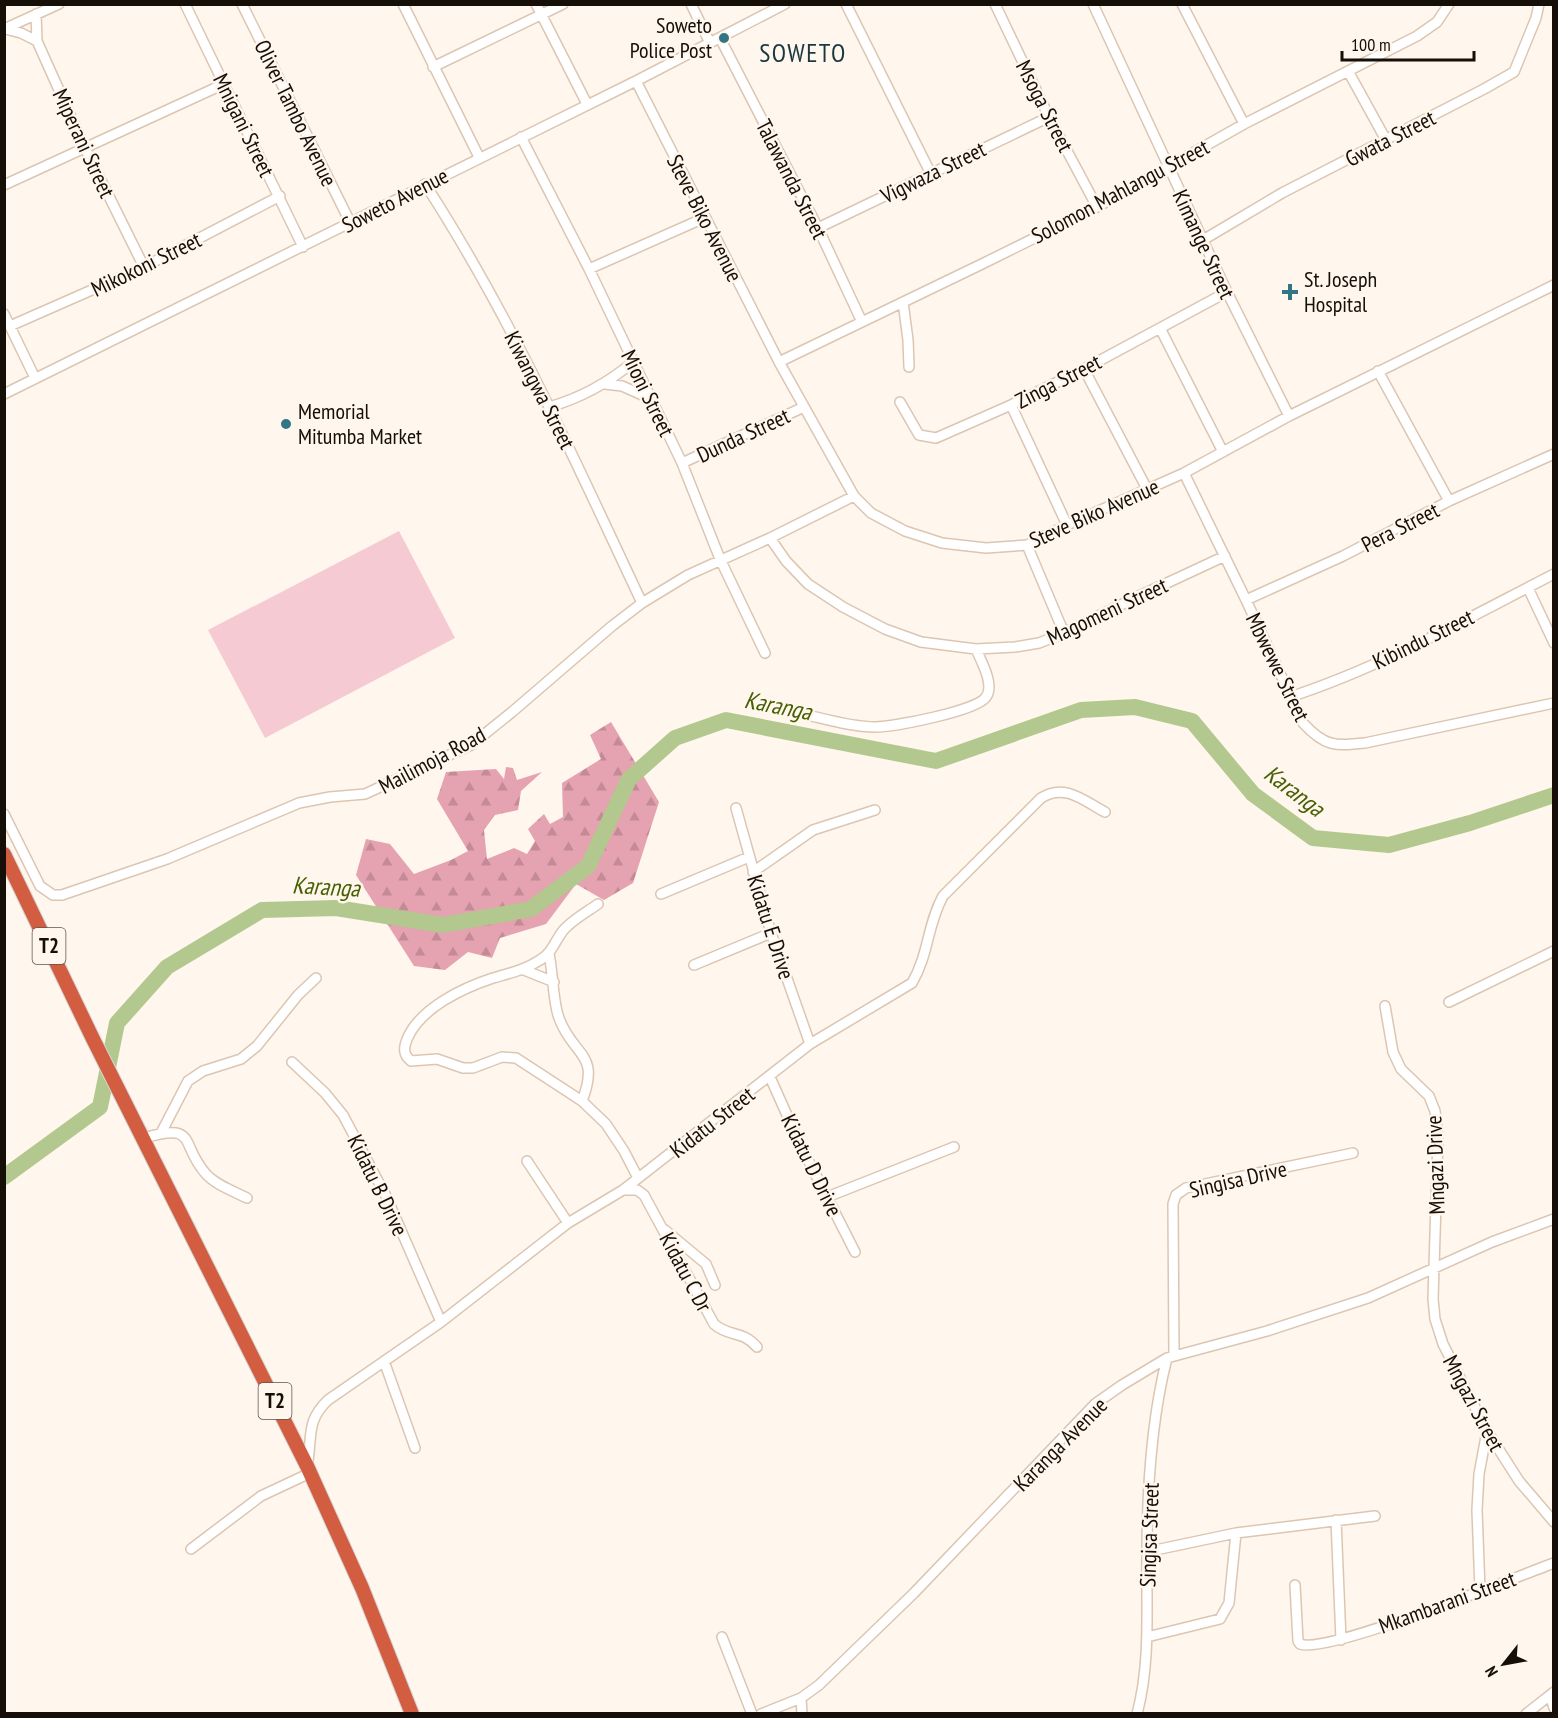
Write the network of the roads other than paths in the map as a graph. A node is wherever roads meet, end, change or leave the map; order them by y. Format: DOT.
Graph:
graph roads {
  1 [pos="59,4"];
  2 [pos="185,4"];
  3 [pos="242,4"];
  4 [pos="403,4"];
  5 [pos="536,4"];
  6 [pos="563,4"];
  7 [pos="691,4"];
  8 [pos="785,4"];
  9 [pos="846,4"];
  10 [pos="995,4"];
  11 [pos="1093,4"];
  12 [pos="1182,4"];
  13 [pos="1449,4"];
  14 [pos="1539,4"];
  15 [pos="36,14"];
  16 [pos="541,15"];
  17 [pos="5,29"];
  18 [pos="720,38"];
  19 [pos="37,41"];
  20 [pos="710,43"];
  21 [pos="433,67"];
  22 [pos="1348,71"];
  23 [pos="636,81"];
  24 [pos="224,84"];
  25 [pos="587,104"];
  26 [pos="1049,117"];
  27 [pos="1244,124"];
  28 [pos="521,137"];
  29 [pos="1386,140"];
  30 [pos="85,148"];
  31 [pos="479,157"];
  32 [pos="1168,166"];
  33 [pos="931,174"];
  34 [pos="425,184"];
  35 [pos="4,185"];
  36 [pos="280,196"];
  37 [pos="1097,207"];
  38 [pos="704,218"];
  39 [pos="350,222"];
  40 [pos="818,228"];
  41 [pos="1203,240"];
  42 [pos="303,247"];
  43 [pos="144,267"];
  44 [pos="588,269"];
  45 [pos="1554,285"];
  46 [pos="1227,292"];
  47 [pos="903,302"];
  48 [pos="4,314"];
  49 [pos="862,322"];
  50 [pos="10,326"];
  51 [pos="1160,328"];
  52 [pos="633,362"];
  53 [pos="779,362"];
  54 [pos="909,367"];
  55 [pos="1084,369"];
  56 [pos="1378,371"];
  57 [pos="34,378"];
  58 [pos="605,384"];
  59 [pos="4,393"];
  60 [pos="651,399"];
  61 [pos="900,402"];
  62 [pos="1011,405"];
  63 [pos="549,407"];
  64 [pos="804,407"];
  65 [pos="1289,416"];
  66 [pos="1223,452"];
  67 [pos="1554,454"];
  68 [pos="682,463"];
  69 [pos="1184,473"];
  70 [pos="1147,489"];
  71 [pos="854,496"];
  72 [pos="1449,501"];
  73 [pos="1067,525"];
  74 [pos="770,538"];
  75 [pos="1027,545"];
  76 [pos="1225,556"];
  77 [pos="720,559"];
  78 [pos="1554,574"];
  79 [pos="1528,588"];
  80 [pos="1246,600"];
  81 [pos="642,603"];
  82 [pos="1064,633"];
  83 [pos="1554,644"];
  84 [pos="976,649"];
  85 [pos="765,653"];
  86 [pos="1290,697"];
  87 [pos="1554,703"];
  88 [pos="807,715"];
  89 [pos="736,808"];
  90 [pos="875,810"];
  91 [pos="1105,812"];
  92 [pos="4,814"];
  93 [pos="4,854"];
  94 [pos="749,857"];
  95 [pos="753,872"];
  96 [pos="661,894"];
  97 [pos="598,904"];
  98 [pos="771,933"];
  99 [pos="1554,951"];
  100 [pos="549,954"];
  101 [pos="694,965"];
  102 [pos="524,970"];
  103 [pos="316,978"];
  104 [pos="554,982"];
  105 [pos="1449,1002"];
  106 [pos="1385,1006"];
  107 [pos="810,1044"];
  108 [pos="292,1062"];
  109 [pos="770,1077"];
  110 [pos="582,1101"];
  111 [pos="161,1133"];
  112 [pos="144,1138"];
  113 [pos="954,1147"];
  114 [pos="1353,1154"];
  115 [pos="527,1161"];
  116 [pos="638,1178"];
  117 [pos="623,1190"];
  118 [pos="827,1197"];
  119 [pos="247,1198"];
  120 [pos="1554,1219"];
  121 [pos="568,1223"];
  122 [pos="661,1227"];
  123 [pos="855,1252"];
  124 [pos="1436,1268"];
  125 [pos="715,1285"];
  126 [pos="441,1322"];
  127 [pos="757,1347"];
  128 [pos="1170,1356"];
  129 [pos="384,1361"];
  130 [pos="1487,1431"];
  131 [pos="415,1448"];
  132 [pos="309,1470"];
  133 [pos="1375,1515"];
  134 [pos="1336,1520"];
  135 [pos="1554,1522"];
  136 [pos="1236,1533"];
  137 [pos="190,1549"];
  138 [pos="1146,1552"];
  139 [pos="1554,1563"];
  140 [pos="1295,1586"];
  141 [pos="1480,1590"];
  142 [pos="722,1637"];
  143 [pos="1147,1637"];
  144 [pos="1341,1640"];
  145 [pos="1552,1693"];
  146 [pos="801,1698"];
  147 [pos="1554,1708"];
  148 [pos="412,1713"];
  149 [pos="752,1713"];
  150 [pos="761,1713"];
  151 [pos="802,1713"];
  152 [pos="1137,1713"];
  153 [pos="1526,1713"];
  1 -- 15 [label="street"];
  2 -- 24 [label="street, Mnigani Street"];
  3 -- 39 [label="street, Oliver Tambo Avenue"];
  4 -- 21 [label="street"];
  5 -- 16 [label="street"];
  6 -- 16 [label="street"];
  7 -- 20 [label="street"];
  8 -- 18 [label="street, Soweto Avenue"];
  9 -- 33 [label="street"];
  10 -- 26 [label="street, Msoga Street"];
  11 -- 32 [label="street, Kimange Street"];
  12 -- 27 [label="street"];
  13 -- 22 [label="street, Solomon Mahlangu Street"];
  14 -- 29 [label="street, Gwata Street"];
  15 -- 17 [label="street"];
  15 -- 19 [label="street, Miperani Street"];
  16 -- 21 [label="street"];
  16 -- 25 [label="street"];
  17 -- 19 [label="street"];
  18 -- 20 [label="street, Soweto Avenue"];
  18 -- 40 [label="street, Talawanda Street"];
  19 -- 30 [label="street, Miperani Street"];
  20 -- 23 [label="street, Soweto Avenue"];
  21 -- 31 [label="street"];
  22 -- 27 [label="street, Solomon Mahlangu Street"];
  22 -- 29 [label="street"];
  23 -- 25 [label="street, Soweto Avenue"];
  23 -- 38 [label="street, Steve Biko Avenue"];
  24 -- 30 [label="street"];
  24 -- 36 [label="street, Mnigani Street"];
  25 -- 28 [label="street, Soweto Avenue"];
  26 -- 33 [label="street, Vigwaza Street"];
  26 -- 37 [label="street, Msoga Street"];
  27 -- 32 [label="street, Solomon Mahlangu Street"];
  28 -- 31 [label="street, Soweto Avenue"];
  28 -- 44 [label="street, Mioni Street"];
  29 -- 41 [label="street, Gwata Street"];
  30 -- 35 [label="street"];
  30 -- 43 [label="street, Miperani Street"];
  31 -- 34 [label="street, Soweto Avenue"];
  32 -- 37 [label="street, Solomon Mahlangu Street"];
  32 -- 41 [label="street, Kimange Street"];
  33 -- 40 [label="street, Vigwaza Street"];
  34 -- 39 [label="street, Soweto Avenue"];
  34 -- 63 [label="street, Kiwangwa Street"];
  36 -- 42 [label="street, Mnigani Street"];
  36 -- 43 [label="street, Mikokoni Street"];
  37 -- 47 [label="street, Solomon Mahlangu Street"];
  38 -- 44 [label="street"];
  38 -- 53 [label="street, Steve Biko Avenue"];
  39 -- 42 [label="street, Soweto Avenue"];
  40 -- 49 [label="street, Talawanda Street"];
  41 -- 46 [label="street, Kimange Street"];
  42 -- 57 [label="street, Soweto Avenue"];
  43 -- 50 [label="street, Mikokoni Street"];
  44 -- 52 [label="street, Mioni Street"];
  45 -- 56 [label="street, Steve Biko Avenue"];
  46 -- 51 [label="street, Zinga Street"];
  46 -- 65 [label="street, Kimange Street"];
  47 -- 49 [label="street, Solomon Mahlangu Street"];
  47 -- 54 [label="street"];
  48 -- 50 [label="street"];
  49 -- 53 [label="street, Solomon Mahlangu Street"];
  50 -- 57 [label="street"];
  51 -- 55 [label="street, Zinga Street"];
  51 -- 66 [label="street"];
  52 -- 58 [label="street"];
  52 -- 60 [label="street, Mioni Street"];
  53 -- 64 [label="street, Steve Biko Avenue"];
  55 -- 62 [label="street, Zinga Street"];
  55 -- 70 [label="street"];
  56 -- 65 [label="street, Steve Biko Avenue"];
  56 -- 72 [label="street"];
  57 -- 59 [label="street, Soweto Avenue"];
  58 -- 60 [label="street"];
  58 -- 63 [label="street"];
  60 -- 68 [label="street, Mioni Street"];
  61 -- 62 [label="street, Zinga Street"];
  62 -- 73 [label="street"];
  63 -- 81 [label="street, Kiwangwa Street"];
  64 -- 68 [label="street, Dunda Street"];
  64 -- 71 [label="street, Steve Biko Avenue"];
  65 -- 66 [label="street, Steve Biko Avenue"];
  66 -- 69 [label="street, Steve Biko Avenue"];
  67 -- 72 [label="street, Pera Street"];
  68 -- 77 [label="street, Mioni Street"];
  69 -- 70 [label="street, Steve Biko Avenue"];
  69 -- 76 [label="street, Mbwewe Street"];
  70 -- 73 [label="street, Steve Biko Avenue"];
  71 -- 74 [label="street, Mailimoja Road"];
  71 -- 75 [label="street, Steve Biko Avenue"];
  72 -- 80 [label="street, Pera Street"];
  73 -- 75 [label="street, Steve Biko Avenue"];
  74 -- 77 [label="street, Mailimoja Road"];
  74 -- 84 [label="street, Magomeni Street"];
  75 -- 82 [label="street"];
  76 -- 80 [label="street, Mbwewe Street"];
  76 -- 82 [label="street, Magomeni Street"];
  77 -- 81 [label="street, Mailimoja Road"];
  77 -- 85 [label="street, Mioni Street"];
  78 -- 79 [label="street, Kibindu Street"];
  79 -- 83 [label="street"];
  79 -- 86 [label="street, Kibindu Street"];
  80 -- 86 [label="street, Mbwewe Street"];
  81 -- 92 [label="street, Mailimoja Road"];
  82 -- 84 [label="street, Magomeni Street"];
  84 -- 88 [label="street"];
  86 -- 87 [label="street, Mbwewe Street"];
  89 -- 94 [label="street, Kidatu E Drive"];
  90 -- 95 [label="street"];
  91 -- 107 [label="street, Kidatu Street"];
  93 -- 112 [label="highway, T2"];
  94 -- 95 [label="street, Kidatu E Drive"];
  94 -- 96 [label="street"];
  95 -- 98 [label="street, Kidatu E Drive"];
  97 -- 100 [label="street"];
  98 -- 101 [label="street"];
  98 -- 107 [label="street, Kidatu E Drive"];
  99 -- 105 [label="street"];
  100 -- 102 [label="street"];
  100 -- 104 [label="street"];
  102 -- 104 [label="street"];
  102 -- 110 [label="street"];
  103 -- 111 [label="street"];
  104 -- 110 [label="street"];
  106 -- 124 [label="street, Mngazi Drive"];
  107 -- 109 [label="street, Kidatu Street"];
  108 -- 126 [label="street, Kidatu B Drive"];
  109 -- 116 [label="street, Kidatu Street"];
  109 -- 118 [label="street, Kidatu D Drive"];
  110 -- 116 [label="street"];
  111 -- 112 [label="street"];
  111 -- 119 [label="street"];
  112 -- 132 [label="highway, T2"];
  113 -- 118 [label="street"];
  114 -- 128 [label="street, Singisa Drive"];
  115 -- 121 [label="street"];
  116 -- 117 [label="street, Kidatu Street"];
  117 -- 121 [label="street, Kidatu Street"];
  117 -- 122 [label="street, Kidatu C Dr"];
  118 -- 123 [label="street, Kidatu D Drive"];
  120 -- 124 [label="street, Karanga Avenue"];
  121 -- 126 [label="street, Kidatu Street"];
  122 -- 125 [label="street"];
  122 -- 127 [label="street, Kidatu C Dr"];
  124 -- 128 [label="street, Karanga Avenue"];
  124 -- 130 [label="street, Mngazi Street"];
  126 -- 129 [label="street, Kidatu Street"];
  128 -- 138 [label="street, Singisa Street"];
  128 -- 146 [label="street, Karanga Avenue"];
  129 -- 131 [label="street"];
  129 -- 132 [label="street, Kidatu Street"];
  130 -- 135 [label="street, Mngazi Street"];
  130 -- 141 [label="street"];
  132 -- 137 [label="street"];
  132 -- 148 [label="highway, T2"];
  133 -- 134 [label="street"];
  134 -- 136 [label="street"];
  134 -- 144 [label="street"];
  136 -- 138 [label="street"];
  136 -- 143 [label="street"];
  138 -- 143 [label="street, Singisa Street"];
  139 -- 141 [label="street, Mkambarani Street"];
  140 -- 144 [label="street, Mkambarani Street"];
  141 -- 144 [label="street, Mkambarani Street"];
  142 -- 149 [label="street"];
  143 -- 152 [label="street, Singisa Street"];
  145 -- 147 [label="street"];
  145 -- 153 [label="street"];
  146 -- 150 [label="street, Karanga Avenue"];
  146 -- 151 [label="street"];
}
